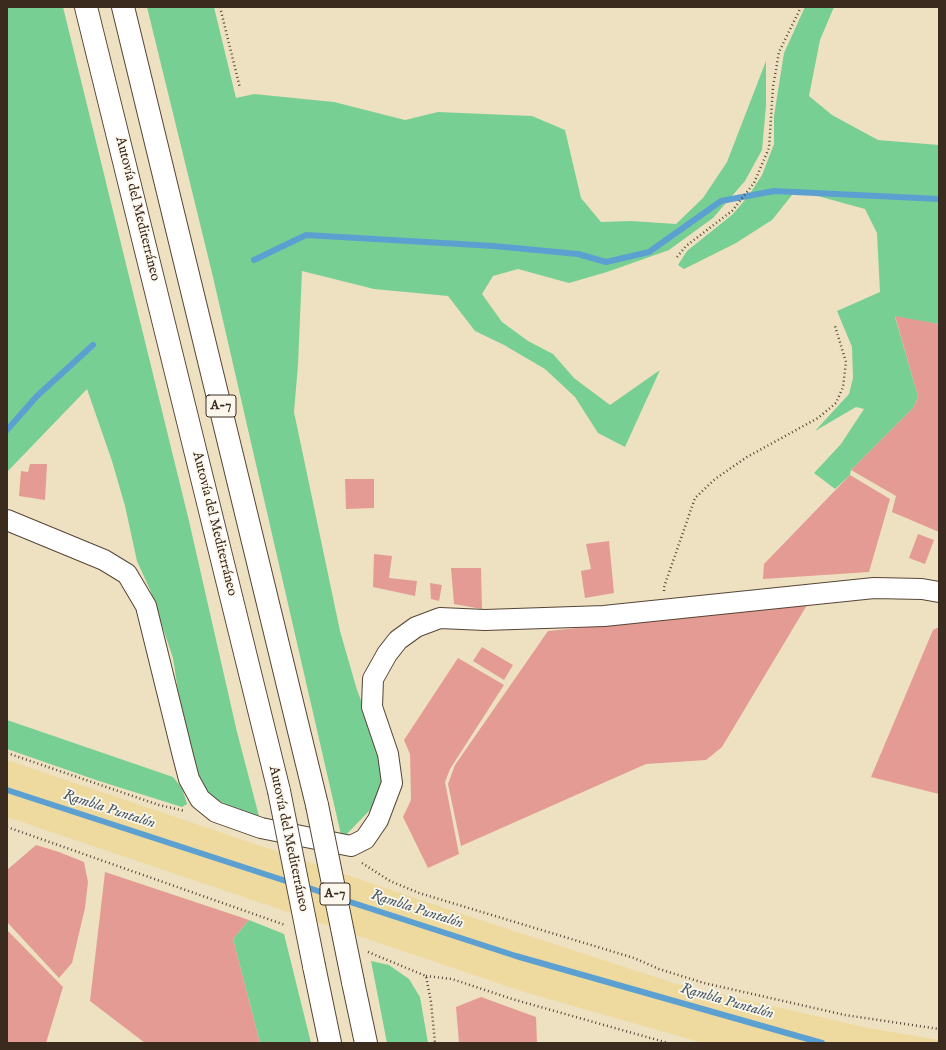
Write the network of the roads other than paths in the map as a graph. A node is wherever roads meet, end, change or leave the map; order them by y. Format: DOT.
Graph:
graph roads {
  1 [pos="86,7"];
  2 [pos="123,7"];
  3 [pos="7,520"];
  4 [pos="939,592"];
  5 [pos="330,1043"];
  6 [pos="366,1043"];
  1 -- 5 [label="highway, Autovía del Mediterráneo / A-7, bridge"];
  2 -- 6 [label="highway, A-7, bridge"];
  3 -- 4 [label="street"];
}
